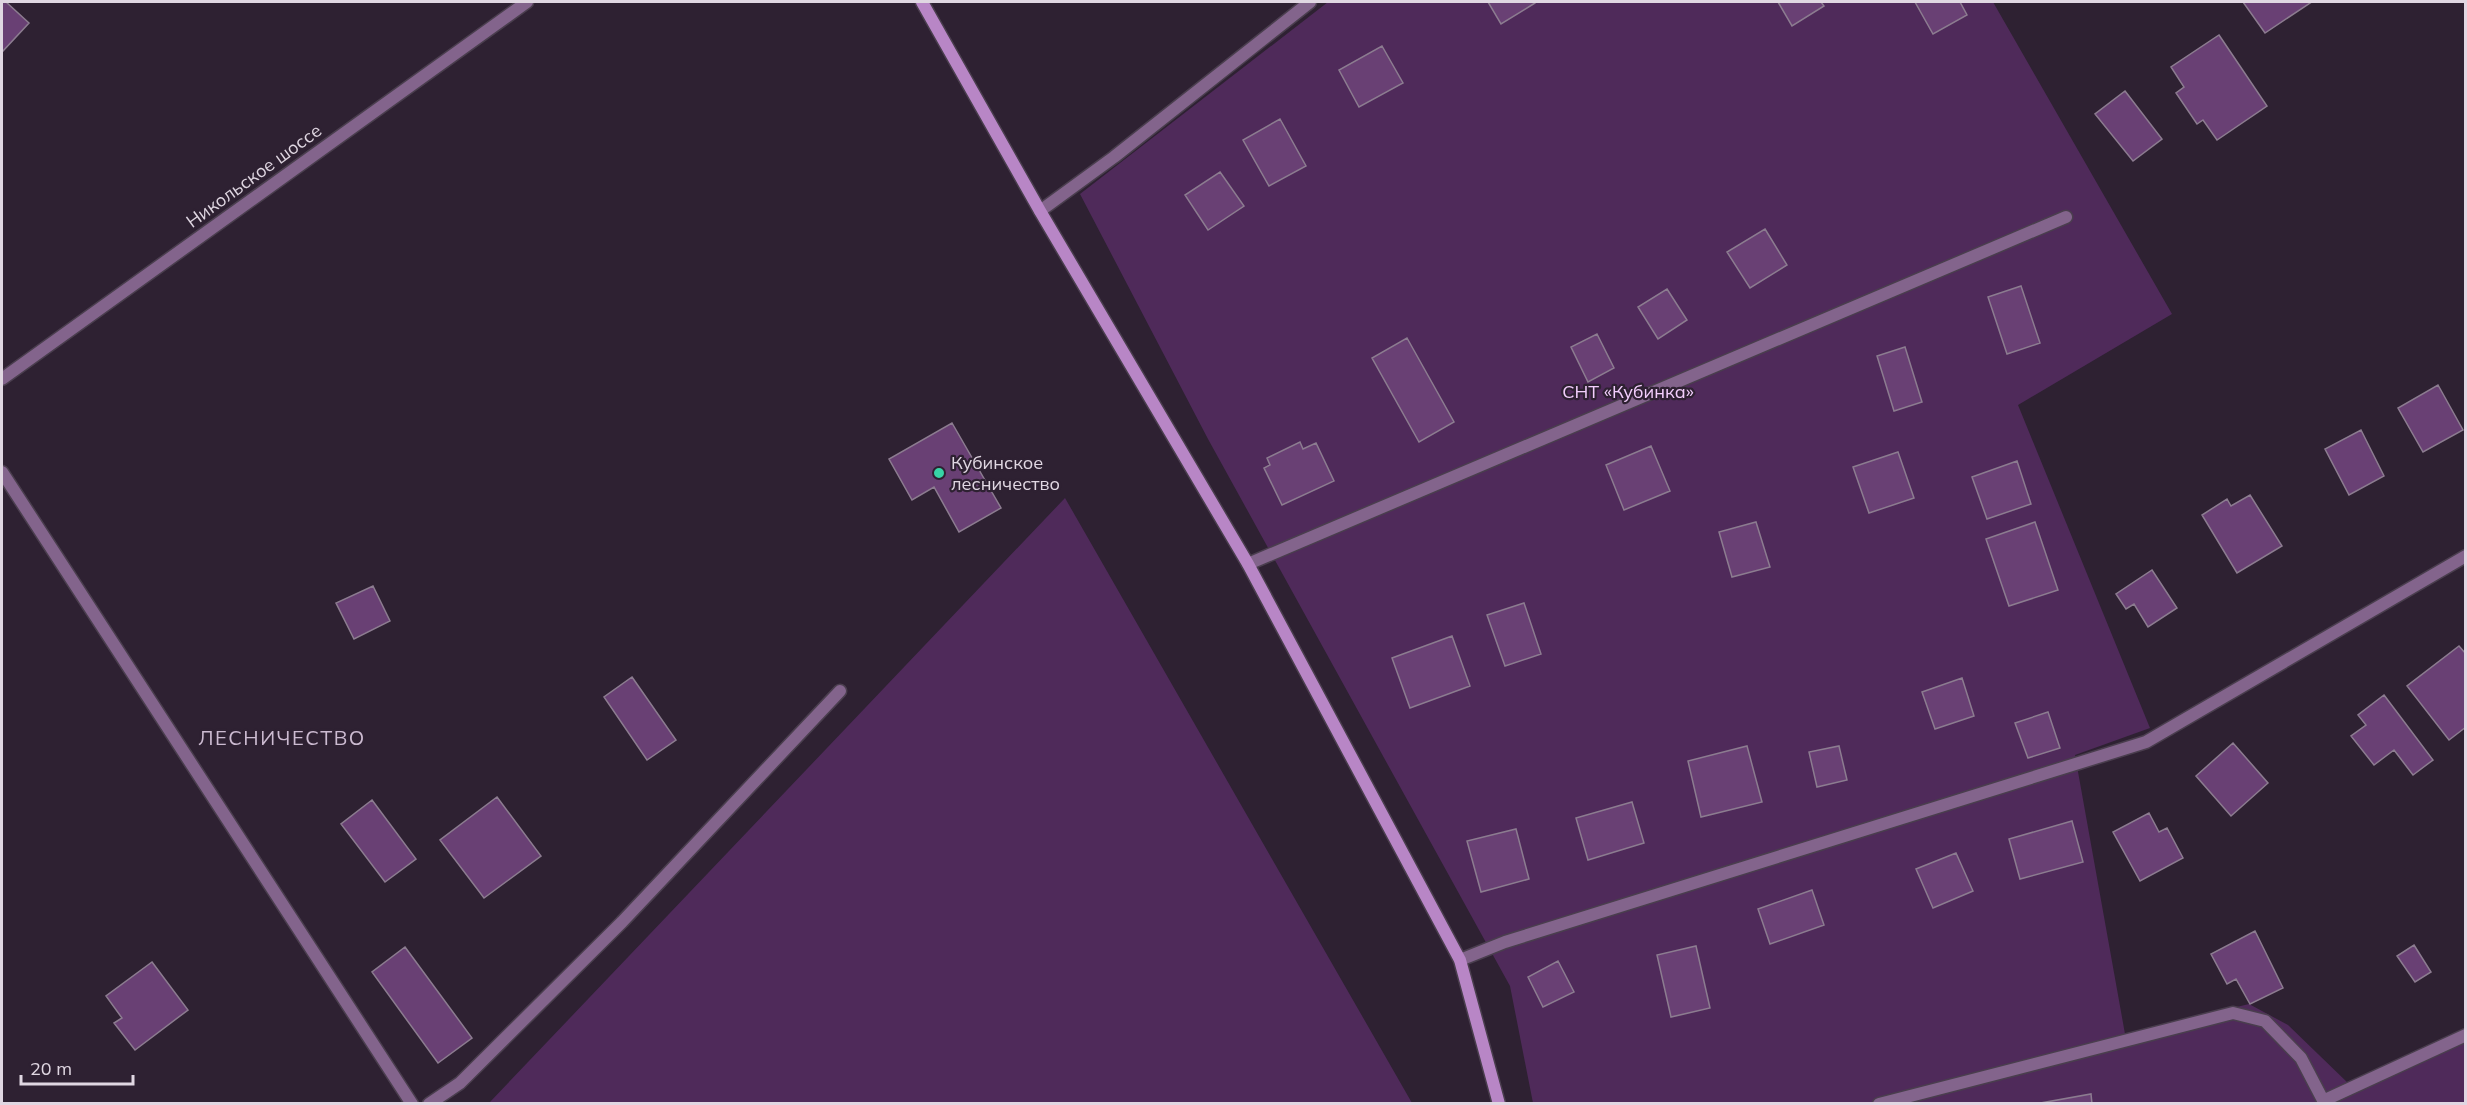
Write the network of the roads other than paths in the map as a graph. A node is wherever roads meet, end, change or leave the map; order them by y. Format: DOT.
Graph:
graph roads {
  1 [pos="527,2"];
  2 [pos="922,2"];
  3 [pos="1310,2"];
  4 [pos="1040,211"];
  5 [pos="2066,217"];
  6 [pos="2,379"];
  7 [pos="2,472"];
  8 [pos="2466,556"];
  9 [pos="1248,564"];
  10 [pos="840,692"];
  11 [pos="1460,960"];
  12 [pos="2466,1035"];
  13 [pos="2325,1102"];
  14 [pos="412,1104"];
  15 [pos="429,1104"];
  16 [pos="1499,1104"];
  17 [pos="1879,1104"];
  1 -- 6 [label="street, Никольское шоссе"];
  2 -- 4 [label="street"];
  3 -- 4 [label="street"];
  4 -- 9 [label="street"];
  5 -- 9 [label="street"];
  7 -- 14 [label="street"];
  8 -- 11 [label="street"];
  9 -- 11 [label="street"];
  10 -- 15 [label="street"];
  11 -- 16 [label="street"];
  12 -- 13 [label="street"];
  13 -- 17 [label="street"];
}
